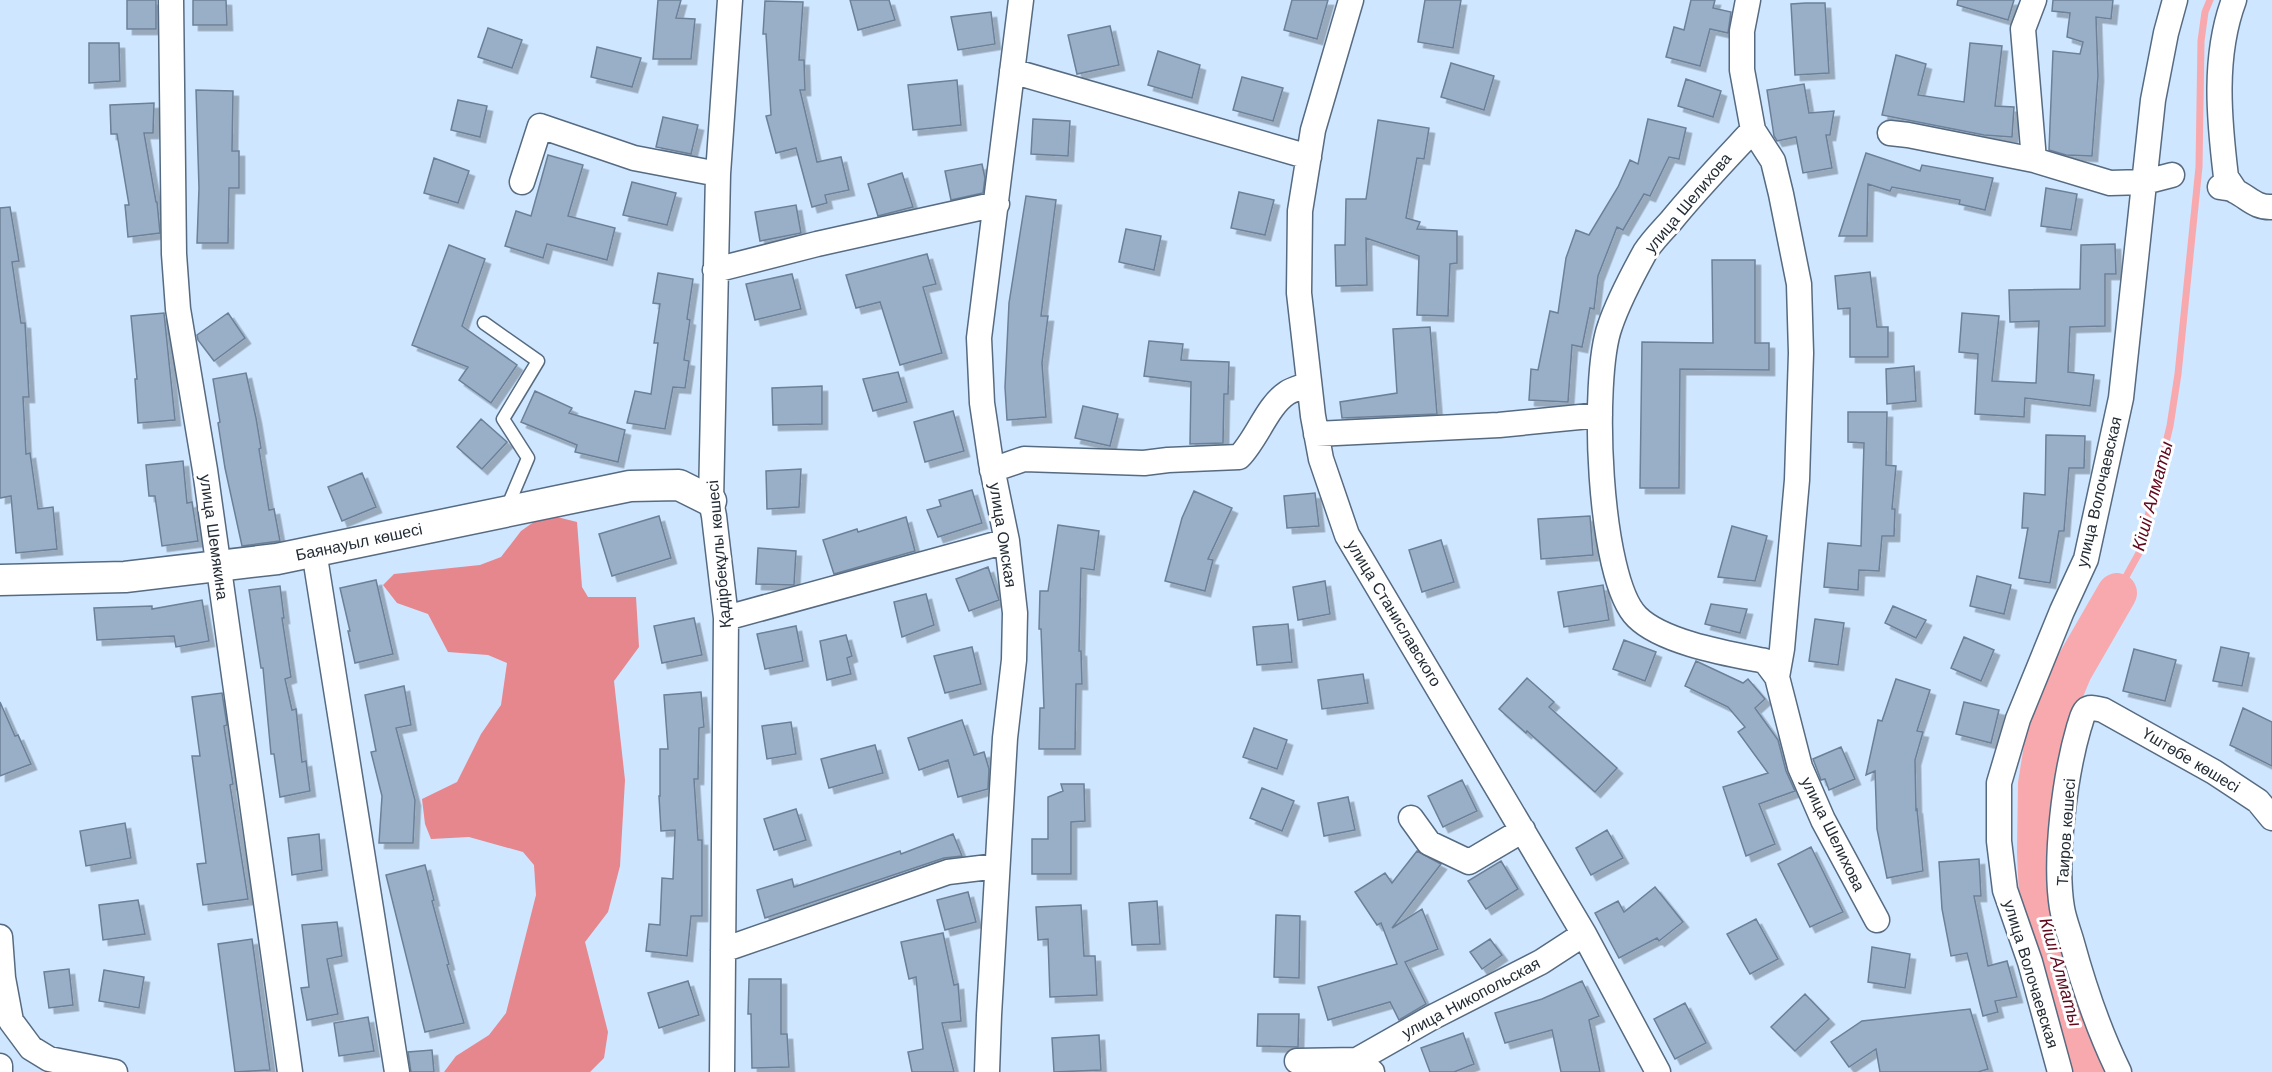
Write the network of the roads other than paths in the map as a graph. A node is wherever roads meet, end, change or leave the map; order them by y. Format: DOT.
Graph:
graph roads {
  1 [pos="171,0"];
  2 [pos="729,0"];
  3 [pos="1021,0"];
  4 [pos="1351,0"];
  5 [pos="1748,0"];
  6 [pos="2034,0"];
  7 [pos="2175,0"];
  8 [pos="2234,0"];
  9 [pos="1012,70"];
  10 [pos="1753,130"];
  11 [pos="1890,133"];
  12 [pos="1309,157"];
  13 [pos="2034,160"];
  14 [pos="718,174"];
  15 [pos="2172,175"];
  16 [pos="522,182"];
  17 [pos="2145,182"];
  18 [pos="997,204"];
  19 [pos="2268,208"];
  20 [pos="715,270"];
  21 [pos="484,323"];
  22 [pos="1309,384"];
  23 [pos="1600,415"];
  24 [pos="1316,435"];
  25 [pos="992,470"];
  26 [pos="711,501"];
  27 [pos="506,511"];
  28 [pos="1007,541"];
  29 [pos="314,551"];
  30 [pos="217,566"];
  31 [pos="0,580"];
  32 [pos="726,618"];
  33 [pos="1777,677"];
  34 [pos="2103,710"];
  35 [pos="1411,818"];
  36 [pos="2272,818"];
  37 [pos="1523,830"];
  38 [pos="998,866"];
  39 [pos="1877,920"];
  40 [pos="1584,934"];
  41 [pos="0,937"];
  42 [pos="723,950"];
  43 [pos="1297,1061"];
  44 [pos="0,1065"];
  45 [pos="1364,1066"];
  46 [pos="0,1072"];
  47 [pos="115,1072"];
  48 [pos="290,1072"];
  49 [pos="397,1072"];
  50 [pos="722,1072"];
  51 [pos="987,1072"];
  52 [pos="1658,1072"];
  53 [pos="2060,1072"];
  54 [pos="2119,1072"];
  1 -- 30 [label="street, улица Шемякина"];
  2 -- 14 [label="street, Қадірбекұлы көшесі"];
  3 -- 9 [label="street, улица Омская"];
  4 -- 12 [label="street, улица Станиславского"];
  5 -- 10 [label="street, улица Шелихова"];
  6 -- 13 [label="street"];
  7 -- 17 [label="street, улица Волочаевская"];
  8 -- 19 [label="street"];
  9 -- 12 [label="street"];
  9 -- 18 [label="street, улица Омская"];
  10 -- 23 [label="street, улица Шелихова"];
  10 -- 33 [label="street, улица Шелихова"];
  11 -- 13 [label="street"];
  12 -- 22 [label="street, улица Станиславского"];
  13 -- 17 [label="street"];
  14 -- 16 [label="street"];
  14 -- 20 [label="street, Қадірбекұлы көшесі"];
  15 -- 17 [label="street"];
  17 -- 53 [label="street, улица Волочаевская"];
  18 -- 20 [label="street"];
  18 -- 25 [label="street, улица Омская"];
  20 -- 26 [label="street, Қадірбекұлы көшесі"];
  21 -- 27 [label="lane"];
  22 -- 24 [label="street, улица Станиславского"];
  22 -- 25 [label="street"];
  23 -- 24 [label="street"];
  23 -- 33 [label="street, улица Шелихова"];
  24 -- 37 [label="street, улица Станиславского"];
  25 -- 28 [label="street, улица Омская"];
  26 -- 27 [label="street, Баянауыл көшесі"];
  26 -- 32 [label="street, Қадірбекұлы көшесі"];
  27 -- 29 [label="street, Баянауыл көшесі"];
  28 -- 32 [label="street"];
  28 -- 38 [label="street, улица Омская"];
  29 -- 30 [label="street, Баянауыл көшесі"];
  29 -- 49 [label="street"];
  30 -- 31 [label="street, Баянауыл көшесі"];
  30 -- 48 [label="street, улица Шемякина"];
  32 -- 42 [label="street, Қадірбекұлы көшесі"];
  33 -- 39 [label="street, улица Шелихова"];
  34 -- 36 [label="street, Үштөбе көшесі"];
  34 -- 54 [label="street, Таиров көшесі"];
  35 -- 37 [label="street"];
  37 -- 40 [label="street, улица Станиславского"];
  38 -- 42 [label="street"];
  38 -- 51 [label="street, улица Омская"];
  40 -- 45 [label="street, улица Никопольская"];
  40 -- 52 [label="street, улица Станиславского"];
  41 -- 47 [label="street"];
  42 -- 50 [label="street, Қадірбекұлы көшесі"];
  43 -- 45 [label="street, улица Никопольская"];
  44 -- 46 [label="street"];
}
